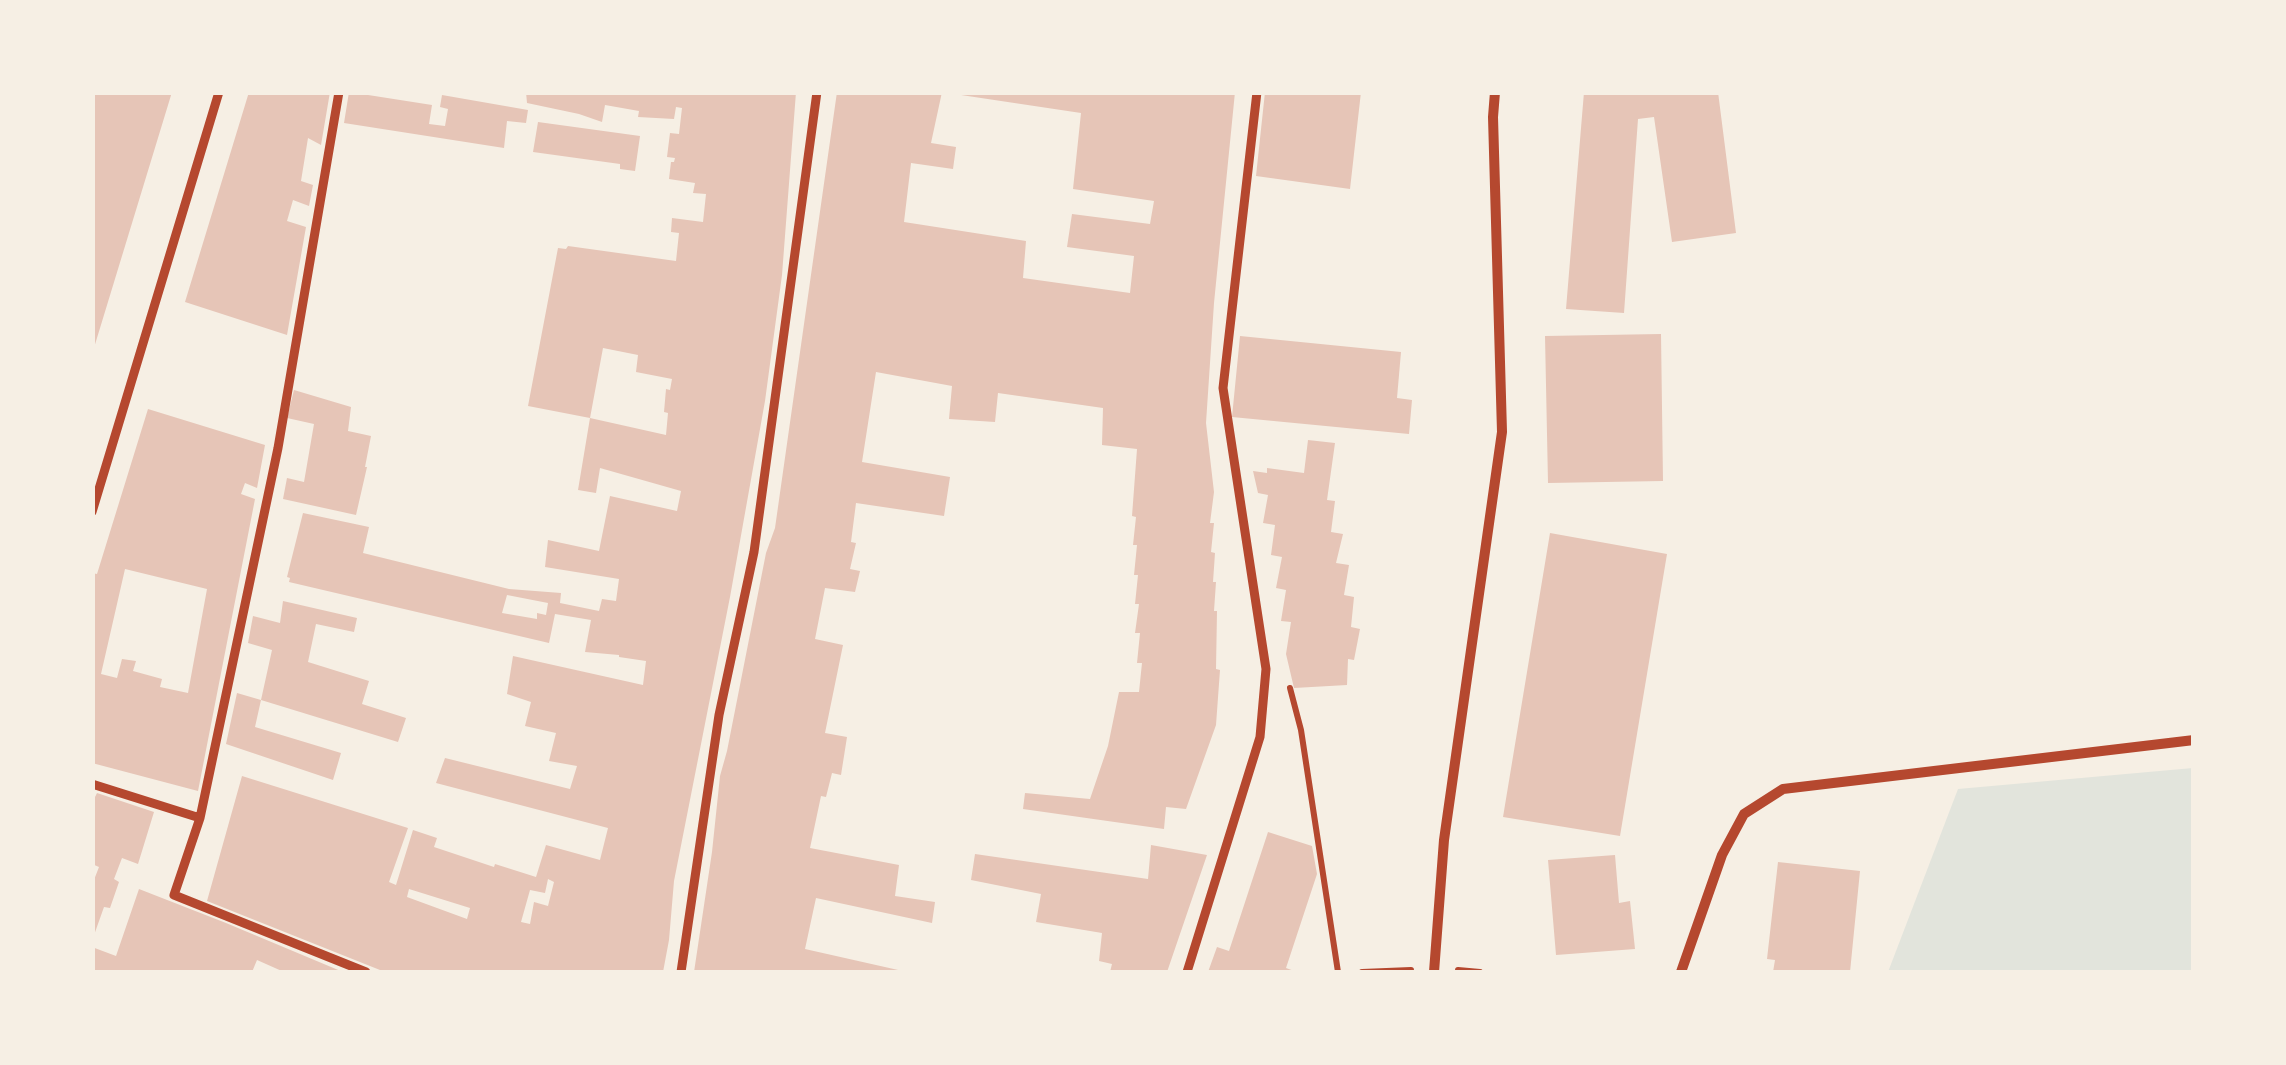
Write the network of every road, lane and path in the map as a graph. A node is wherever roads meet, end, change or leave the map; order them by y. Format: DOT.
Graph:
graph roads {
  1 [pos="219,92"];
  2 [pos="340,92"];
  3 [pos="818,92"];
  4 [pos="1257,92"];
  5 [pos="1495,92"];
  6 [pos="92,512"];
  7 [pos="1285,672"];
  8 [pos="2194,740"];
  9 [pos="92,784"];
  10 [pos="200,818"];
  11 [pos="1396,970"];
  12 [pos="366,972"];
  13 [pos="681,972"];
  14 [pos="1187,972"];
  15 [pos="1338,972"];
  16 [pos="1362,972"];
  17 [pos="1434,972"];
  18 [pos="1681,972"];
  1 -- 6 [label="street"];
  2 -- 10 [label="street"];
  3 -- 13 [label="street"];
  4 -- 14 [label="street"];
  5 -- 17 [label="street"];
  7 -- 15 [label="path"];
  8 -- 18 [label="street"];
  9 -- 10 [label="street"];
  10 -- 12 [label="street"];
  11 -- 16 [label="path"];
}
